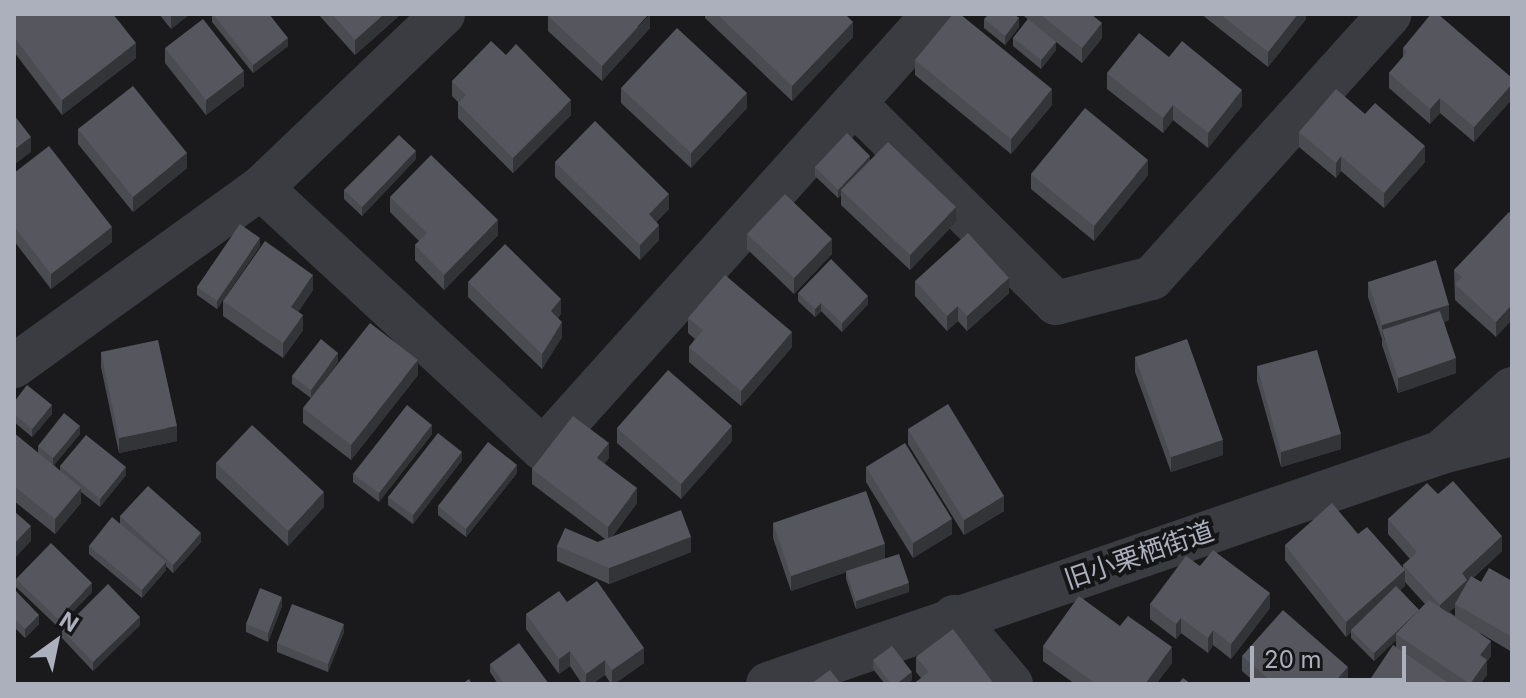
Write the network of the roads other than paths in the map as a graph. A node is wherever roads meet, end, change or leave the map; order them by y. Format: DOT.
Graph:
graph roads {
  1 [pos="443,14"];
  2 [pos="934,14"];
  3 [pos="1390,14"];
  4 [pos="854,103"];
  5 [pos="261,188"];
  6 [pos="17,358"];
  7 [pos="1512,389"];
  8 [pos="1511,436"];
  9 [pos="1442,452"];
  10 [pos="954,617"];
  11 [pos="768,684"];
  12 [pos="1011,684"];
  1 -- 5 [label="street"];
  2 -- 4 [label="street"];
  3 -- 4 [label="street"];
  4 -- 5 [label="street"];
  5 -- 6 [label="street"];
  7 -- 9 [label="street"];
  8 -- 9 [label="street, 旧小栗栖街道"];
  9 -- 10 [label="street, 旧小栗栖街道"];
  10 -- 11 [label="street, 旧小栗栖街道"];
  10 -- 12 [label="street"];
}
